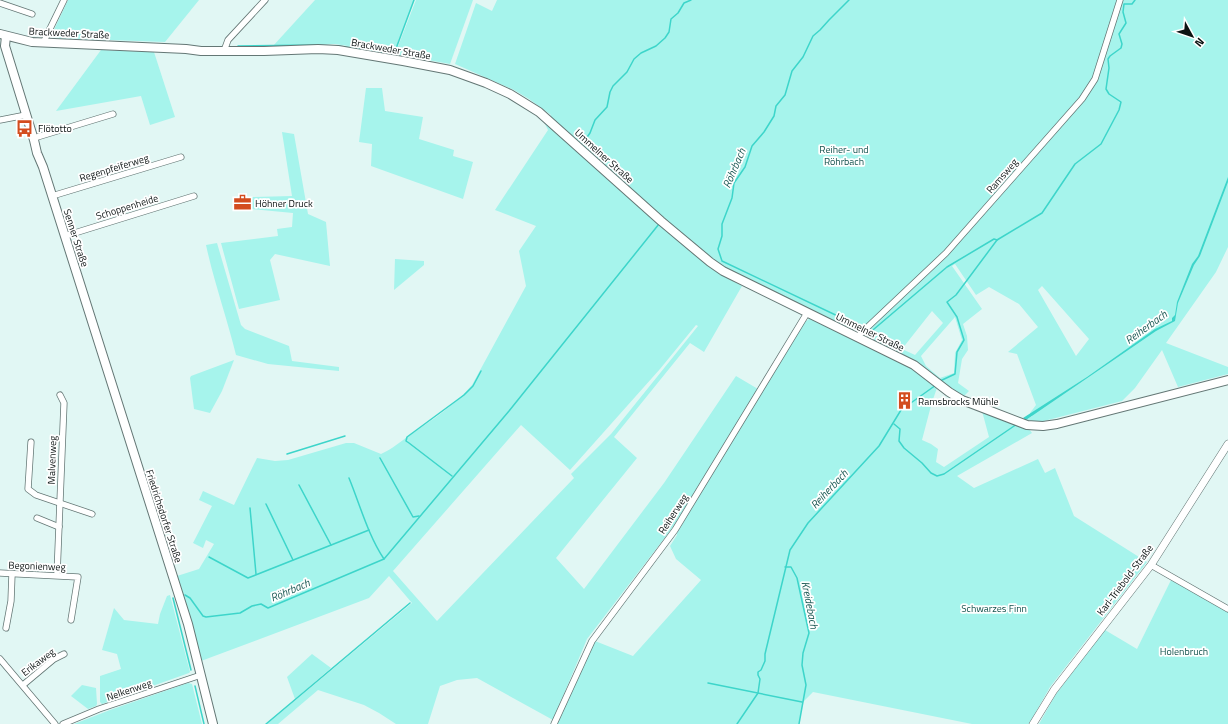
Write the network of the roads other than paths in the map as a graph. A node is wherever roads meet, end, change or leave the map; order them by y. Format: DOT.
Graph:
graph roads {
  1 [pos="64,0"];
  2 [pos="265,0"];
  3 [pos="1120,0"];
  4 [pos="0,3"];
  5 [pos="32,14"];
  6 [pos="3,35"];
  7 [pos="45,43"];
  8 [pos="221,50"];
  9 [pos="113,114"];
  10 [pos="26,115"];
  11 [pos="0,120"];
  12 [pos="548,120"];
  13 [pos="34,139"];
  14 [pos="181,157"];
  15 [pos="52,196"];
  16 [pos="194,196"];
  17 [pos="65,236"];
  18 [pos="807,312"];
  19 [pos="90,315"];
  20 [pos="857,337"];
  21 [pos="1228,380"];
  22 [pos="60,395"];
  23 [pos="31,442"];
  24 [pos="1228,444"];
  25 [pos="60,503"];
  26 [pos="92,514"];
  27 [pos="37,518"];
  28 [pos="59,527"];
  29 [pos="1150,565"];
  30 [pos="0,573"];
  31 [pos="12,574"];
  32 [pos="57,575"];
  33 [pos="1228,609"];
  34 [pos="71,620"];
  35 [pos="6,628"];
  36 [pos="64,654"];
  37 [pos="0,659"];
  38 [pos="202,675"];
  39 [pos="23,685"];
  40 [pos="55,724"];
  41 [pos="63,724"];
  42 [pos="213,724"];
  43 [pos="554,724"];
  44 [pos="1033,724"];
  1 -- 7 [label="street"];
  2 -- 8 [label="street"];
  3 -- 20 [label="street, Ramsweg"];
  4 -- 5 [label="street"];
  6 -- 7 [label="main road, Brackweder Straße"];
  6 -- 10 [label="main road, Senner Straße"];
  7 -- 8 [label="main road, Brackweder Straße"];
  8 -- 12 [label="main road, Brackweder Straße"];
  9 -- 13 [label="street"];
  10 -- 11 [label="street"];
  10 -- 13 [label="main road, Senner Straße"];
  12 -- 18 [label="main road, Ummelner Straße"];
  13 -- 15 [label="main road, Senner Straße"];
  14 -- 15 [label="street, Regenpfeiferweg"];
  15 -- 17 [label="main road, Senner Straße"];
  16 -- 17 [label="street, Schoppenheide"];
  17 -- 19 [label="main road, Senner Straße"];
  18 -- 20 [label="main road, Ummelner Straße"];
  18 -- 43 [label="street, Reiherweg"];
  19 -- 38 [label="main road, Friedrichsdorfer Straße"];
  20 -- 21 [label="main road, Ummelner Straße"];
  22 -- 25 [label="street, Malvenweg"];
  23 -- 25 [label="street"];
  24 -- 29 [label="street, Karl-Triebold-Straße"];
  25 -- 26 [label="street"];
  25 -- 28 [label="street, Malvenweg"];
  27 -- 28 [label="street"];
  28 -- 32 [label="street, Malvenweg"];
  29 -- 33 [label="street"];
  29 -- 44 [label="street, Karl-Triebold-Straße"];
  30 -- 31 [label="street, Begonienweg"];
  31 -- 32 [label="street, Begonienweg"];
  31 -- 35 [label="street"];
  32 -- 34 [label="street, Begonienweg"];
  36 -- 39 [label="street, Erikaweg"];
  37 -- 39 [label="street, Erikaweg"];
  38 -- 41 [label="street, Nelkenweg"];
  38 -- 42 [label="main road, Friedrichsdorfer Straße"];
  39 -- 40 [label="street, Erikaweg"];
}
